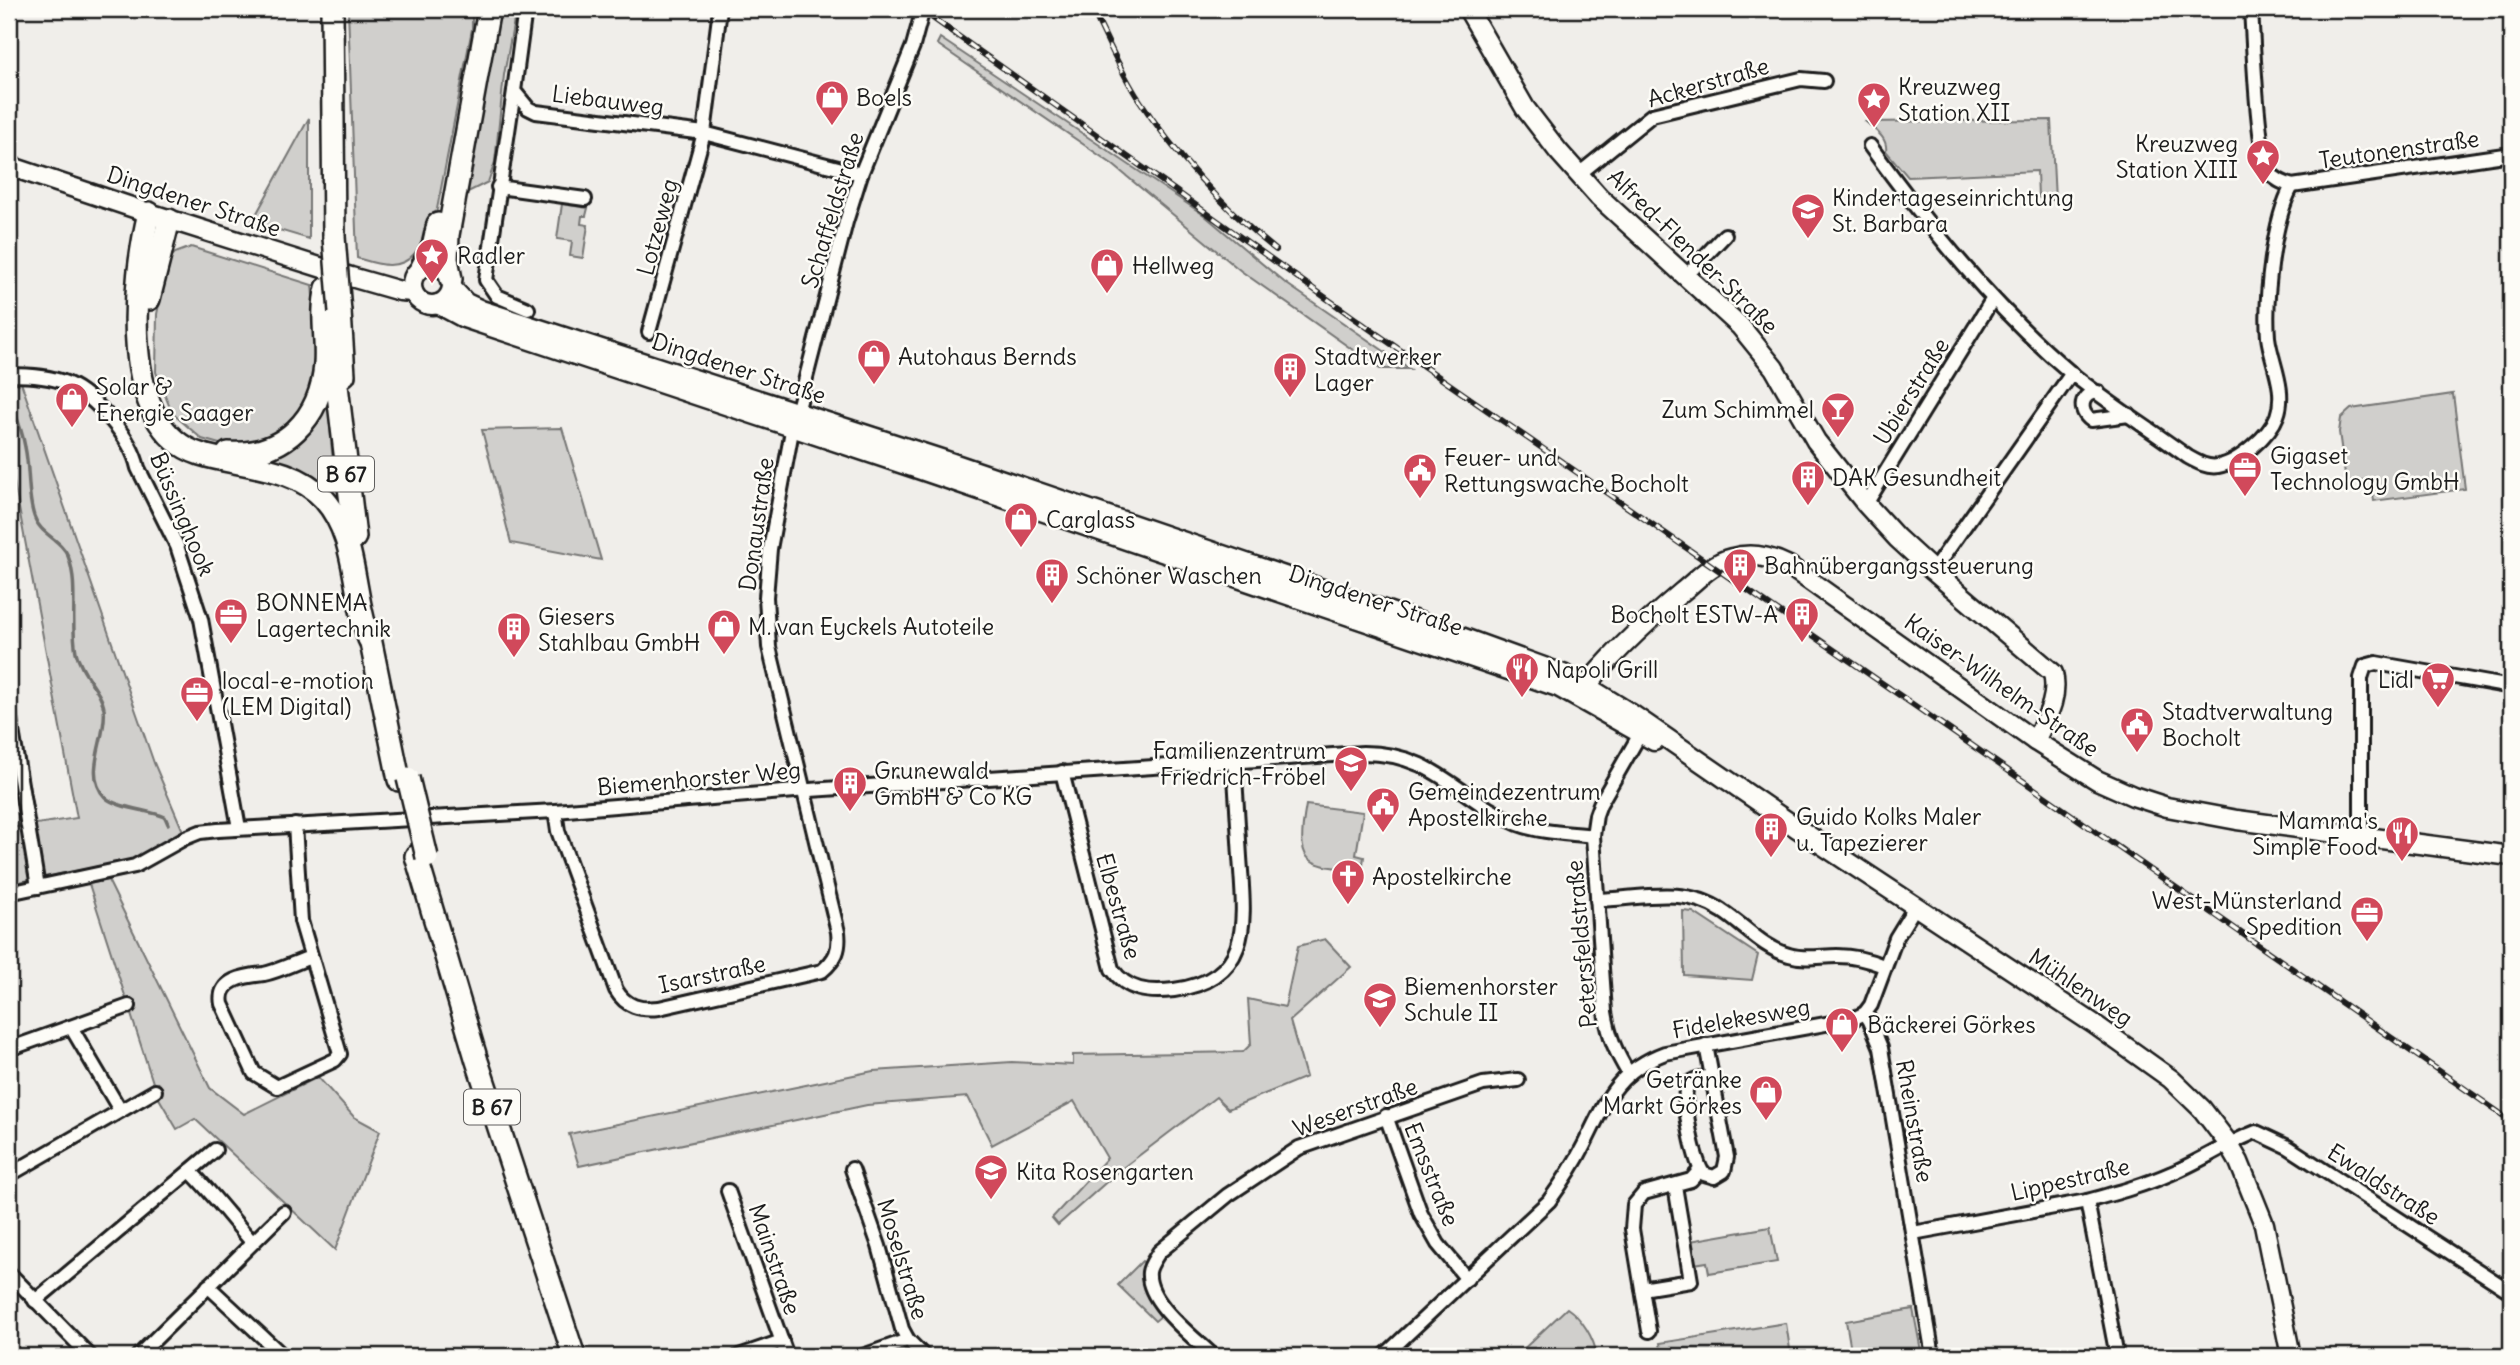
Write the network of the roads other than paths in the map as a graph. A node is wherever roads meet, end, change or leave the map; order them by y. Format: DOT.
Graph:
graph roads {
  1 [pos="323,9"];
  2 [pos="331,9"];
  3 [pos="338,9"];
  4 [pos="479,9"];
  5 [pos="489,9"];
  6 [pos="525,9"];
  7 [pos="720,9"];
  8 [pos="923,9"];
  9 [pos="2251,9"];
  10 [pos="1475,11"];
  11 [pos="332,68"];
  12 [pos="1824,81"];
  13 [pos="514,91"];
  14 [pos="704,133"];
  15 [pos="1870,146"];
  16 [pos="2511,154"];
  17 [pos="9,166"];
  18 [pos="861,174"];
  19 [pos="1579,174"];
  20 [pos="2292,186"];
  21 [pos="498,187"];
  22 [pos="585,199"];
  23 [pos="159,217"];
  24 [pos="1725,235"];
  25 [pos="330,236"];
  26 [pos="1686,276"];
  27 [pos="416,279"];
  28 [pos="451,283"];
  29 [pos="1992,300"];
  30 [pos="329,303"];
  31 [pos="439,304"];
  32 [pos="528,309"];
  33 [pos="649,332"];
  34 [pos="2072,373"];
  35 [pos="9,375"];
  36 [pos="2098,393"];
  37 [pos="2129,415"];
  38 [pos="795,420"];
  39 [pos="921,470"];
  40 [pos="1017,485"];
  41 [pos="1866,504"];
  42 [pos="1933,571"];
  43 [pos="369,639"];
  44 [pos="2511,687"];
  45 [pos="1581,692"];
  46 [pos="9,712"];
  47 [pos="1640,734"];
  48 [pos="2035,741"];
  49 [pos="1234,760"];
  50 [pos="1704,766"];
  51 [pos="1062,772"];
  52 [pos="15,778"];
  53 [pos="403,779"];
  54 [pos="804,791"];
  55 [pos="555,811"];
  56 [pos="295,825"];
  57 [pos="239,828"];
  58 [pos="1593,836"];
  59 [pos="2361,837"];
  60 [pos="422,856"];
  61 [pos="2511,856"];
  62 [pos="38,887"];
  63 [pos="9,893"];
  64 [pos="1597,900"];
  65 [pos="1915,907"];
  66 [pos="311,957"];
  67 [pos="1884,966"];
  68 [pos="129,1006"];
  69 [pos="1865,1013"];
  70 [pos="71,1027"];
  71 [pos="1706,1045"];
  72 [pos="9,1049"];
  73 [pos="1629,1074"];
  74 [pos="1712,1076"];
  75 [pos="1518,1080"];
  76 [pos="155,1091"];
  77 [pos="120,1110"];
  78 [pos="1386,1116"];
  79 [pos="2228,1143"];
  80 [pos="215,1150"];
  81 [pos="852,1169"];
  82 [pos="1700,1170"];
  83 [pos="190,1171"];
  84 [pos="9,1175"];
  85 [pos="1675,1186"];
  86 [pos="728,1191"];
  87 [pos="2087,1201"];
  88 [pos="284,1212"];
  89 [pos="1913,1233"];
  90 [pos="252,1242"];
  91 [pos="9,1273"];
  92 [pos="1467,1279"];
  93 [pos="208,1286"];
  94 [pos="1642,1289"];
  95 [pos="2511,1292"];
  96 [pos="35,1301"];
  97 [pos="1649,1331"];
  98 [pos="908,1340"];
  99 [pos="782,1341"];
  100 [pos="90,1356"];
  101 [pos="138,1356"];
  102 [pos="283,1356"];
  103 [pos="574,1356"];
  104 [pos="584,1356"];
  105 [pos="739,1356"];
  106 [pos="787,1356"];
  107 [pos="863,1356"];
  108 [pos="924,1356"];
  109 [pos="1213,1356"];
  110 [pos="1384,1356"];
  111 [pos="1934,1356"];
  112 [pos="2118,1356"];
  113 [pos="2291,1356"];
  1 -- 25 [label="highway, B 67"];
  2 -- 11 [label="highway, B 67"];
  3 -- 11 [label="highway"];
  4 -- 27 [label="highway"];
  5 -- 28 [label="highway"];
  6 -- 13 [label="street"];
  7 -- 14 [label="street"];
  8 -- 18 [label="street, Schaffeldstraße"];
  9 -- 20 [label="street"];
  10 -- 19 [label="main road, Alfred-Flender-Straße"];
  11 -- 25 [label="highway, B 67"];
  12 -- 19 [label="street, Ackerstraße"];
  13 -- 14 [label="street, Liebauweg"];
  13 -- 21 [label="street"];
  14 -- 18 [label="street, Liebauweg"];
  14 -- 33 [label="street, Lotzeweg"];
  15 -- 29 [label="street"];
  16 -- 20 [label="street, Teutonenstraße"];
  17 -- 23 [label="main road, Dingdener Straße"];
  18 -- 38 [label="street, Schaffeldstraße"];
  19 -- 26 [label="main road, Alfred-Flender-Straße"];
  20 -- 37 [label="street"];
  21 -- 22 [label="street"];
  21 -- 32 [label="street"];
  23 -- 27 [label="main road, Dingdener Straße"];
  23 -- 30 [label="highway"];
  23 -- 43 [label="highway"];
  24 -- 26 [label="street"];
  25 -- 30 [label="highway, B 67, bridge"];
  26 -- 41 [label="main road, Alfred-Flender-Straße"];
  27 -- 28 [label="main road, Dingdener Straße"];
  27 -- 31 [label="main road, Dingdener Straße"];
  28 -- 31 [label="main road"];
  28 -- 38 [label="main road, Dingdener Straße"];
  29 -- 34 [label="street"];
  29 -- 41 [label="street, Ubierstraße"];
  30 -- 43 [label="highway, B 67"];
  30 -- 53 [label="highway, B 67"];
  31 -- 38 [label="main road, Dingdener Straße"];
  34 -- 36 [label="street"];
  34 -- 42 [label="street"];
  35 -- 57 [label="street, Büssinghook"];
  36 -- 37 [label="street"];
  36 -- 37 [label="street"];
  38 -- 39 [label="main road, Dingdener Straße"];
  38 -- 40 [label="main road, Dingdener Straße"];
  38 -- 54 [label="street, Donaustraße"];
  39 -- 40 [label="main road, Dingdener Straße"];
  39 -- 45 [label="main road, Dingdener Straße"];
  40 -- 45 [label="main road, Dingdener Straße"];
  41 -- 42 [label="main road, Alfred-Flender-Straße"];
  42 -- 48 [label="main road, Alfred-Flender-Straße"];
  43 -- 53 [label="highway, B 67"];
  44 -- 59 [label="street"];
  45 -- 47 [label="main road, Mühlenweg"];
  45 -- 48 [label="main road, Kaiser-Wilhelm-Straße"];
  45 -- 50 [label="main road, Mühlenweg"];
  46 -- 52 [label="street"];
  47 -- 50 [label="main road, Mühlenweg"];
  47 -- 58 [label="street, Petersfeldstraße"];
  48 -- 59 [label="main road, Kaiser-Wilhelm-Straße"];
  49 -- 51 [label="street, Biemenhorster Weg"];
  49 -- 51 [label="street, Elbestraße"];
  49 -- 58 [label="street, Biemenhorster Weg"];
  50 -- 65 [label="main road, Mühlenweg"];
  51 -- 54 [label="street, Biemenhorster Weg"];
  52 -- 62 [label="street"];
  53 -- 60 [label="highway, B 67, bridge"];
  54 -- 55 [label="street, Biemenhorster Weg"];
  54 -- 55 [label="street, Isarstraße"];
  55 -- 56 [label="street, Biemenhorster Weg"];
  56 -- 57 [label="street, Biemenhorster Weg"];
  56 -- 66 [label="street"];
  57 -- 62 [label="street, Biemenhorster Weg"];
  58 -- 64 [label="street, Petersfeldstraße"];
  59 -- 61 [label="main road, Kaiser-Wilhelm-Straße"];
  60 -- 103 [label="highway, B 67"];
  60 -- 104 [label="highway, B 67"];
  62 -- 63 [label="street, Biemenhorster Weg"];
  64 -- 67 [label="street"];
  64 -- 73 [label="street, Petersfeldstraße"];
  65 -- 67 [label="street"];
  65 -- 79 [label="main road, Mühlenweg"];
  66 -- 66 [label="street"];
  67 -- 69 [label="street"];
  68 -- 70 [label="street"];
  69 -- 71 [label="street, Fidelekesweg"];
  69 -- 89 [label="street, Rheinstraße"];
  70 -- 72 [label="street"];
  70 -- 77 [label="street"];
  71 -- 73 [label="street, Fidelekesweg"];
  71 -- 74 [label="street"];
  73 -- 92 [label="street"];
  74 -- 82 [label="street"];
  74 -- 82 [label="street"];
  75 -- 78 [label="street, Weserstraße"];
  76 -- 77 [label="street"];
  77 -- 84 [label="street"];
  78 -- 92 [label="street, Emsstraße"];
  78 -- 109 [label="street, Weserstraße"];
  79 -- 87 [label="street, Lippestraße"];
  79 -- 95 [label="street, Ewaldstraße"];
  79 -- 113 [label="main road, Mühlenweg"];
  80 -- 83 [label="street"];
  81 -- 98 [label="street, Moselstraße"];
  82 -- 85 [label="street"];
  83 -- 90 [label="street"];
  83 -- 96 [label="street"];
  85 -- 94 [label="street"];
  85 -- 94 [label="street"];
  86 -- 99 [label="street, Mainstraße"];
  87 -- 89 [label="street, Lippestraße"];
  87 -- 112 [label="street"];
  88 -- 90 [label="street"];
  89 -- 111 [label="street, Rheinstraße"];
  90 -- 93 [label="street"];
  91 -- 96 [label="street"];
  92 -- 110 [label="street"];
  93 -- 101 [label="street"];
  93 -- 102 [label="street"];
  94 -- 97 [label="street"];
  96 -- 100 [label="street"];
  98 -- 107 [label="street"];
  98 -- 108 [label="street, Moselstraße"];
  99 -- 105 [label="street, Mainstraße"];
  99 -- 106 [label="street, Mainstraße"];
}
